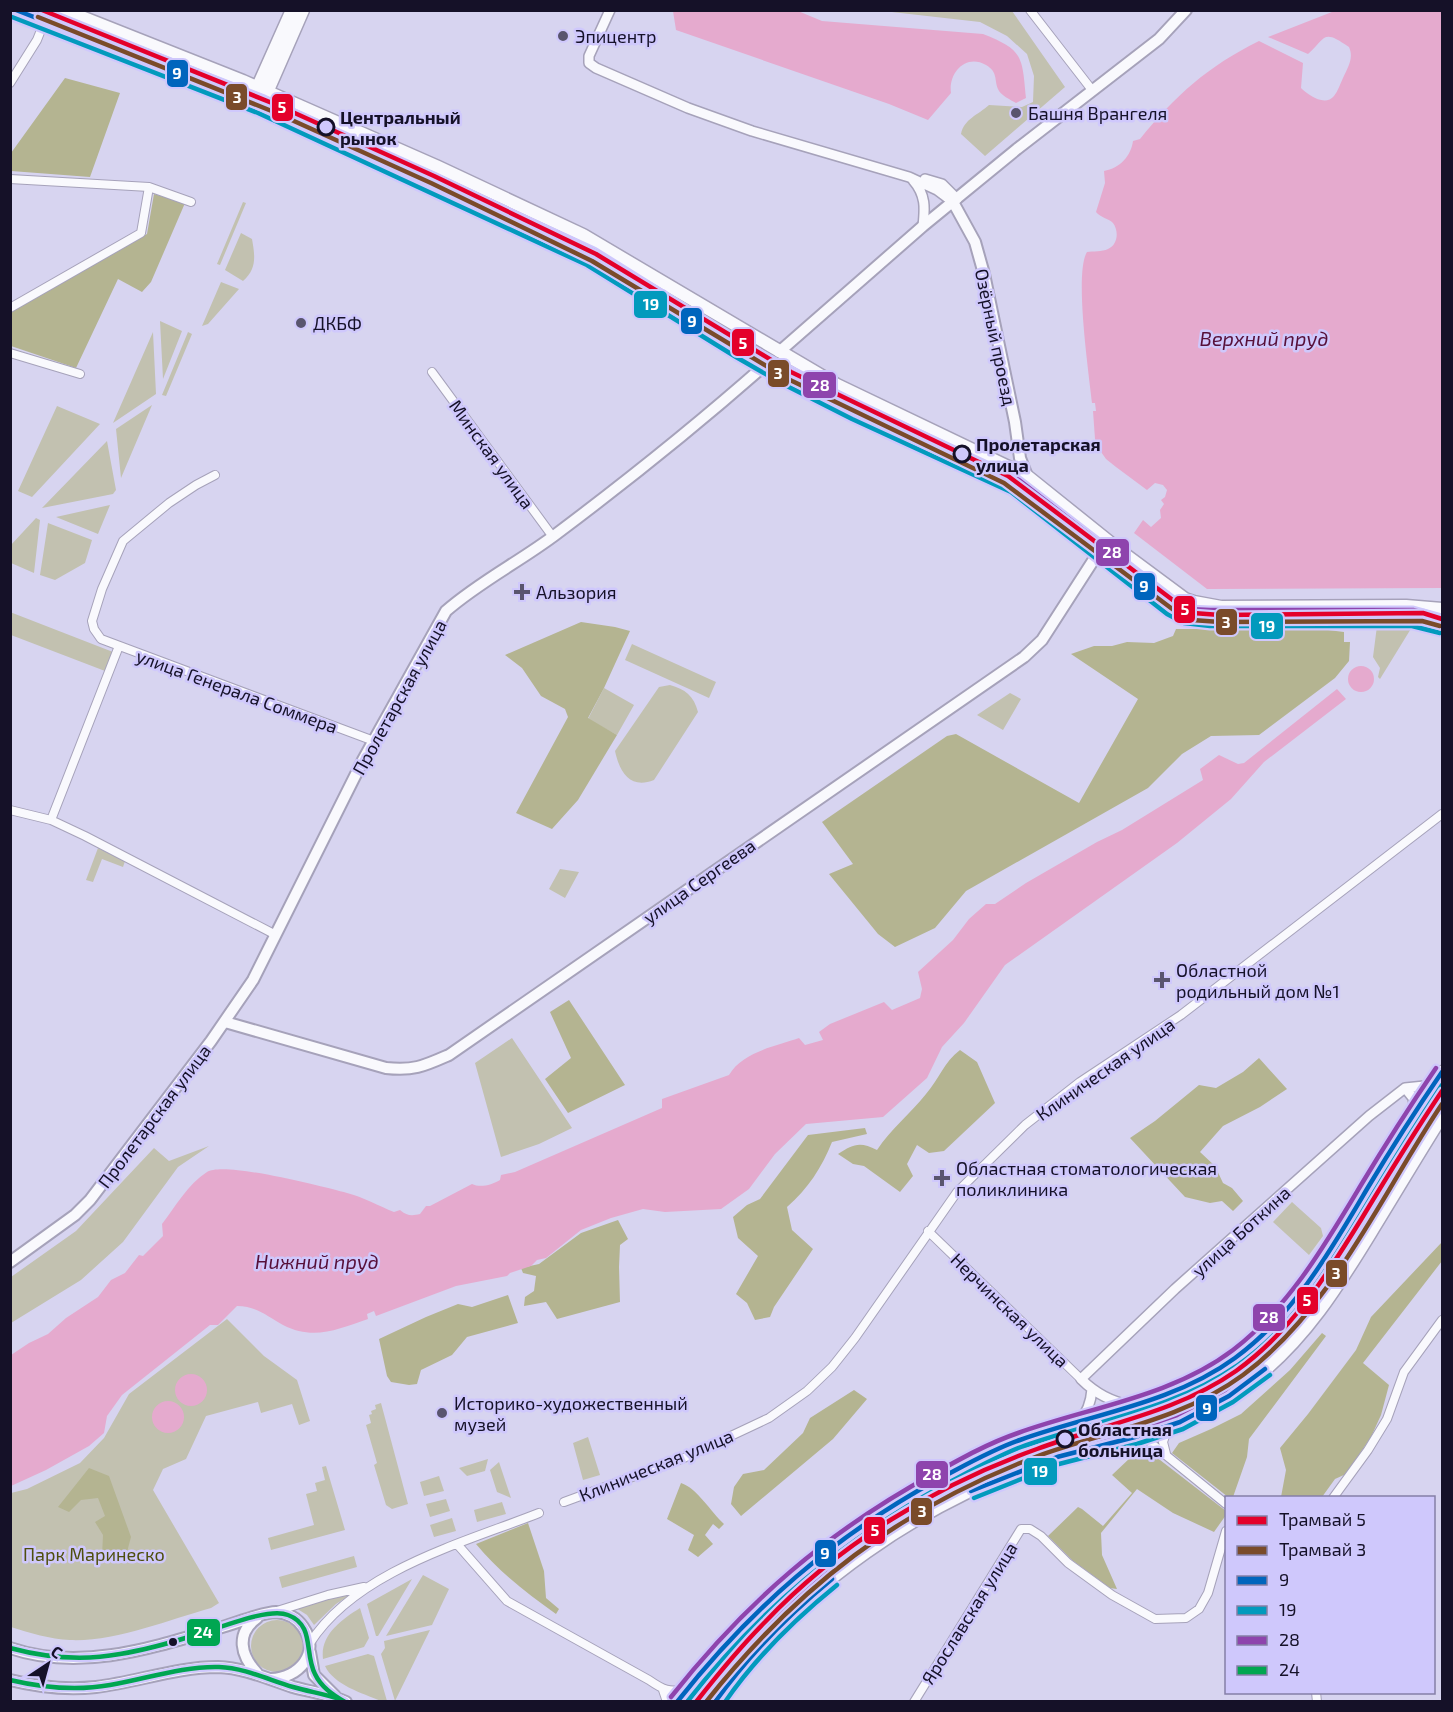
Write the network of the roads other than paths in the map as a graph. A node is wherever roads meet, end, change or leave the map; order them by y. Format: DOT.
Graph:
graph roads {
  1 [pos="15,10"];
  2 [pos="64,10"];
  3 [pos="292,10"];
  4 [pos="303,10"];
  5 [pos="610,10"];
  6 [pos="1030,10"];
  7 [pos="1186,10"];
  8 [pos="48,16"];
  9 [pos="10,83"];
  10 [pos="262,89"];
  11 [pos="1092,90"];
  12 [pos="256,104"];
  13 [pos="909,177"];
  14 [pos="10,179"];
  15 [pos="149,187"];
  16 [pos="955,201"];
  17 [pos="191,202"];
  18 [pos="923,226"];
  19 [pos="682,291"];
  20 [pos="10,308"];
  21 [pos="671,308"];
  22 [pos="779,352"];
  23 [pos="10,353"];
  24 [pos="765,365"];
  25 [pos="432,372"];
  26 [pos="80,374"];
  27 [pos="215,475"];
  28 [pos="1027,476"];
  29 [pos="553,537"];
  30 [pos="1107,540"];
  31 [pos="1098,553"];
  32 [pos="1443,609"];
  33 [pos="1443,626"];
  34 [pos="119,646"];
  35 [pos="374,741"];
  36 [pos="10,810"];
  37 [pos="1443,814"];
  38 [pos="51,820"];
  39 [pos="276,935"];
  40 [pos="225,1022"];
  41 [pos="1443,1072"];
  42 [pos="1434,1085"];
  43 [pos="1405,1088"];
  44 [pos="1414,1113"];
  45 [pos="1443,1116"];
  46 [pos="928,1231"];
  47 [pos="10,1262"];
  48 [pos="1443,1320"];
  49 [pos="1081,1379"];
  50 [pos="1092,1389"];
  51 [pos="1134,1407"];
  52 [pos="1079,1422"];
  53 [pos="1168,1427"];
  54 [pos="1141,1435"];
  55 [pos="1166,1456"];
  56 [pos="1334,1496"];
  57 [pos="564,1502"];
  58 [pos="1225,1502"];
  59 [pos="540,1513"];
  60 [pos="1225,1538"];
  61 [pos="457,1544"];
  62 [pos="366,1587"];
  63 [pos="275,1612"];
  64 [pos="260,1616"];
  65 [pos="310,1646"];
  66 [pos="10,1648"];
  67 [pos="257,1673"];
  68 [pos="272,1679"];
  69 [pos="10,1680"];
  70 [pos="687,1688"];
  71 [pos="663,1690"];
  72 [pos="335,1696"];
  73 [pos="346,1701"];
  74 [pos="667,1701"];
  75 [pos="677,1701"];
  76 [pos="716,1701"];
  77 [pos="914,1701"];
  1 -- 8 [label="main road"];
  2 -- 10 [label="main road"];
  3 -- 10 [label="main road"];
  4 -- 10 [label="main road"];
  5 -- 13 [label="street"];
  6 -- 11 [label="street"];
  7 -- 11 [label="main road, Пролетарская улица"];
  8 -- 9 [label="street"];
  8 -- 12 [label="main road"];
  10 -- 12 [label="main road"];
  10 -- 19 [label="main road"];
  11 -- 16 [label="main road, Пролетарская улица"];
  12 -- 21 [label="main road"];
  13 -- 16 [label="street"];
  13 -- 18 [label="street"];
  14 -- 15 [label="street"];
  15 -- 17 [label="street"];
  15 -- 20 [label="street"];
  16 -- 18 [label="main road, Пролетарская улица"];
  16 -- 28 [label="main road, Озёрный проезд"];
  18 -- 22 [label="main road, Пролетарская улица"];
  19 -- 21 [label="main road"];
  19 -- 22 [label="main road"];
  21 -- 24 [label="main road"];
  22 -- 24 [label="main road, Пролетарская улица"];
  22 -- 28 [label="main road"];
  23 -- 26 [label="street"];
  24 -- 29 [label="main road, Пролетарская улица"];
  24 -- 31 [label="main road"];
  25 -- 29 [label="street, Минская улица"];
  27 -- 34 [label="street, улица Генерала Соммера"];
  28 -- 30 [label="main road"];
  29 -- 35 [label="main road, Пролетарская улица"];
  30 -- 31 [label="main road, улица Сергеева"];
  30 -- 32 [label="main road"];
  31 -- 33 [label="main road"];
  31 -- 40 [label="main road, улица Сергеева"];
  34 -- 35 [label="street, улица Генерала Соммера"];
  34 -- 38 [label="street"];
  35 -- 39 [label="main road, Пролетарская улица"];
  36 -- 38 [label="street"];
  37 -- 46 [label="street, Клиническая улица"];
  38 -- 39 [label="street"];
  39 -- 40 [label="main road, Пролетарская улица"];
  40 -- 47 [label="main road, Пролетарская улица"];
  41 -- 42 [label="main road"];
  42 -- 43 [label="street"];
  42 -- 44 [label="main road"];
  43 -- 44 [label="street"];
  43 -- 49 [label="street, улица Боткина"];
  44 -- 51 [label="main road"];
  45 -- 53 [label="main road"];
  46 -- 49 [label="street, Нерчинская улица"];
  46 -- 57 [label="street, Клиническая улица"];
  48 -- 56 [label="street"];
  49 -- 50 [label="street, Нерчинская улица"];
  50 -- 51 [label="street, Нерчинская улица"];
  50 -- 52 [label="street"];
  51 -- 52 [label="main road"];
  52 -- 70 [label="main road"];
  53 -- 54 [label="main road"];
  53 -- 55 [label="street"];
  54 -- 55 [label="street"];
  54 -- 76 [label="main road"];
  55 -- 58 [label="street"];
  59 -- 61 [label="street"];
  60 -- 77 [label="street, Ярославская улица"];
  61 -- 62 [label="street"];
  61 -- 71 [label="street"];
  62 -- 63 [label="street"];
  62 -- 65 [label="street"];
  63 -- 64 [label="main road"];
  63 -- 65 [label="main road"];
  64 -- 66 [label="main road"];
  64 -- 67 [label="main road"];
  65 -- 68 [label="main road"];
  65 -- 72 [label="main road"];
  67 -- 68 [label="main road"];
  67 -- 69 [label="main road"];
  68 -- 72 [label="main road"];
  70 -- 71 [label="street"];
  70 -- 75 [label="main road"];
  71 -- 74 [label="street"];
  72 -- 73 [label="main road"];
}
